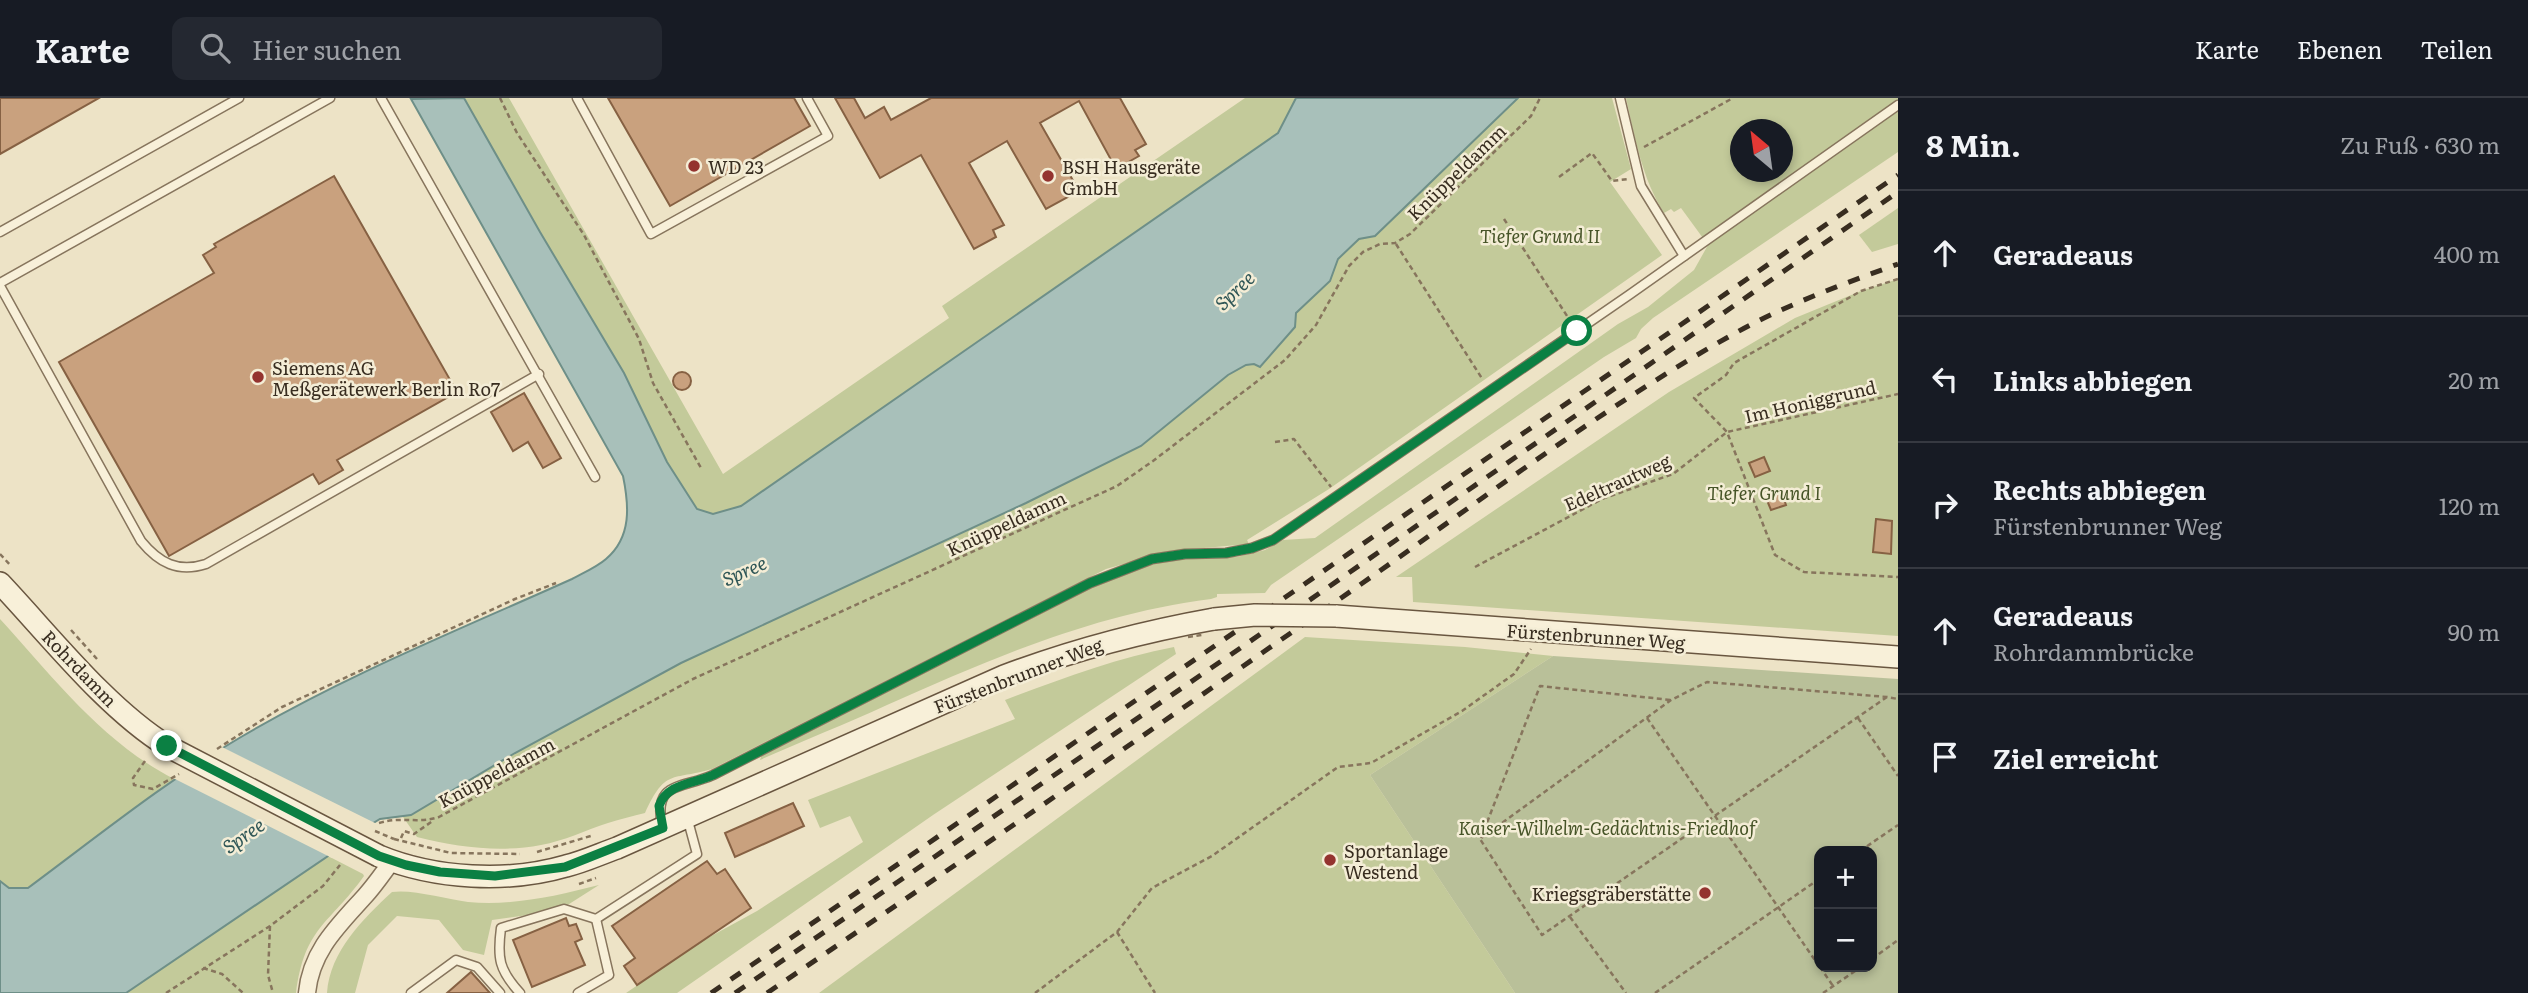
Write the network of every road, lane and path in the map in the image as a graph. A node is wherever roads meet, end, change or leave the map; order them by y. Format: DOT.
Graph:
graph roads {
  1 [pos="239,98"];
  2 [pos="330,98"];
  3 [pos="381,98"];
  4 [pos="500,98"];
  5 [pos="577,98"];
  6 [pos="807,98"];
  7 [pos="1540,98"];
  8 [pos="1620,98"];
  9 [pos="1733,98"];
  10 [pos="1898,105"];
  11 [pos="1634,152"];
  12 [pos="1559,177"];
  13 [pos="1640,178"];
  14 [pos="1504,219"];
  15 [pos="0,232"];
  16 [pos="1395,243"];
  17 [pos="1684,256"];
  18 [pos="1898,279"];
  19 [pos="0,285"];
  20 [pos="1577,331"];
  21 [pos="539,374"];
  22 [pos="1490,391"];
  23 [pos="1898,394"];
  24 [pos="1727,432"];
  25 [pos="1275,442"];
  26 [pos="701,468"];
  27 [pos="595,477"];
  28 [pos="1337,496"];
  29 [pos="0,554"];
  30 [pos="1475,567"];
  31 [pos="1898,576"];
  32 [pos="9,578"];
  33 [pos="555,583"];
  34 [pos="64,623"];
  35 [pos="1541,633"];
  36 [pos="1898,657"];
  37 [pos="100,662"];
  38 [pos="1886,698"];
  39 [pos="1898,699"];
  40 [pos="1671,700"];
  41 [pos="1647,718"];
  42 [pos="1858,718"];
  43 [pos="216,750"];
  44 [pos="145,761"];
  45 [pos="184,771"];
  46 [pos="1898,776"];
  47 [pos="1715,816"];
  48 [pos="439,817"];
  49 [pos="687,817"];
  50 [pos="379,823"];
  51 [pos="1898,825"];
  52 [pos="663,828"];
  53 [pos="401,838"];
  54 [pos="1480,839"];
  55 [pos="1867,846"];
  56 [pos="386,858"];
  57 [pos="340,865"];
  58 [pos="1814,882"];
  59 [pos="1779,907"];
  60 [pos="1570,916"];
  61 [pos="596,919"];
  62 [pos="270,926"];
  63 [pos="1117,932"];
  64 [pos="1898,940"];
  65 [pos="1877,955"];
  66 [pos="1814,957"];
  67 [pos="202,968"];
  68 [pos="1824,972"];
  69 [pos="1854,972"];
  70 [pos="1833,986"];
  71 [pos="166,993"];
  72 [pos="243,993"];
  73 [pos="273,993"];
  74 [pos="307,993"];
  75 [pos="411,993"];
  76 [pos="500,993"];
  77 [pos="520,993"];
  78 [pos="578,993"];
  79 [pos="1035,993"];
  80 [pos="1156,993"];
  81 [pos="1626,993"];
  82 [pos="1655,993"];
  83 [pos="1823,993"];
  1 -- 15 [label="lane"];
  2 -- 19 [label="lane"];
  3 -- 21 [label="lane"];
  4 -- 26 [label="path"];
  5 -- 6 [label="lane"];
  7 -- 16 [label="path, Knüppeldamm"];
  8 -- 11 [label="lane"];
  9 -- 11 [label="path"];
  10 -- 17 [label="lane"];
  11 -- 13 [label="lane"];
  12 -- 13 [label="path"];
  13 -- 17 [label="lane"];
  14 -- 20 [label="path"];
  16 -- 22 [label="path"];
  16 -- 48 [label="path, Knüppeldamm"];
  17 -- 20 [label="lane"];
  18 -- 24 [label="path"];
  19 -- 21 [label="lane"];
  20 -- 22 [label="lane"];
  21 -- 27 [label="lane"];
  22 -- 28 [label="lane"];
  23 -- 24 [label="path, Im Honiggrund"];
  24 -- 30 [label="path, Edeltrautweg"];
  24 -- 31 [label="path"];
  25 -- 28 [label="path"];
  28 -- 52 [label="lane"];
  29 -- 32 [label="path"];
  32 -- 56 [label="main road, Rohrdamm, bridge"];
  33 -- 43 [label="path"];
  34 -- 37 [label="path"];
  35 -- 36 [label="main road, Fürstenbrunner Weg"];
  35 -- 49 [label="main road, Fürstenbrunner Weg, bridge"];
  35 -- 63 [label="path"];
  38 -- 39 [label="path"];
  38 -- 40 [label="path"];
  38 -- 42 [label="path"];
  40 -- 41 [label="path"];
  40 -- 54 [label="path"];
  41 -- 47 [label="path"];
  41 -- 54 [label="path"];
  42 -- 46 [label="path"];
  42 -- 47 [label="path"];
  44 -- 45 [label="path"];
  47 -- 59 [label="path"];
  47 -- 60 [label="path"];
  48 -- 50 [label="path, Knüppeldamm"];
  48 -- 53 [label="path"];
  49 -- 52 [label="main road, Fürstenbrunner Weg"];
  49 -- 61 [label="lane"];
  51 -- 55 [label="path"];
  52 -- 56 [label="main road, Fürstenbrunner Weg"];
  54 -- 60 [label="path"];
  56 -- 74 [label="street"];
  57 -- 62 [label="path"];
  58 -- 59 [label="path"];
  59 -- 66 [label="path"];
  59 -- 82 [label="path"];
  60 -- 81 [label="path"];
  61 -- 77 [label="lane"];
  61 -- 78 [label="lane"];
  62 -- 67 [label="path"];
  62 -- 73 [label="path"];
  63 -- 79 [label="path"];
  63 -- 80 [label="path"];
  64 -- 65 [label="path"];
  67 -- 71 [label="path"];
  67 -- 72 [label="path"];
  68 -- 70 [label="path"];
  69 -- 70 [label="path"];
  70 -- 83 [label="path"];
  75 -- 76 [label="lane"];
}
